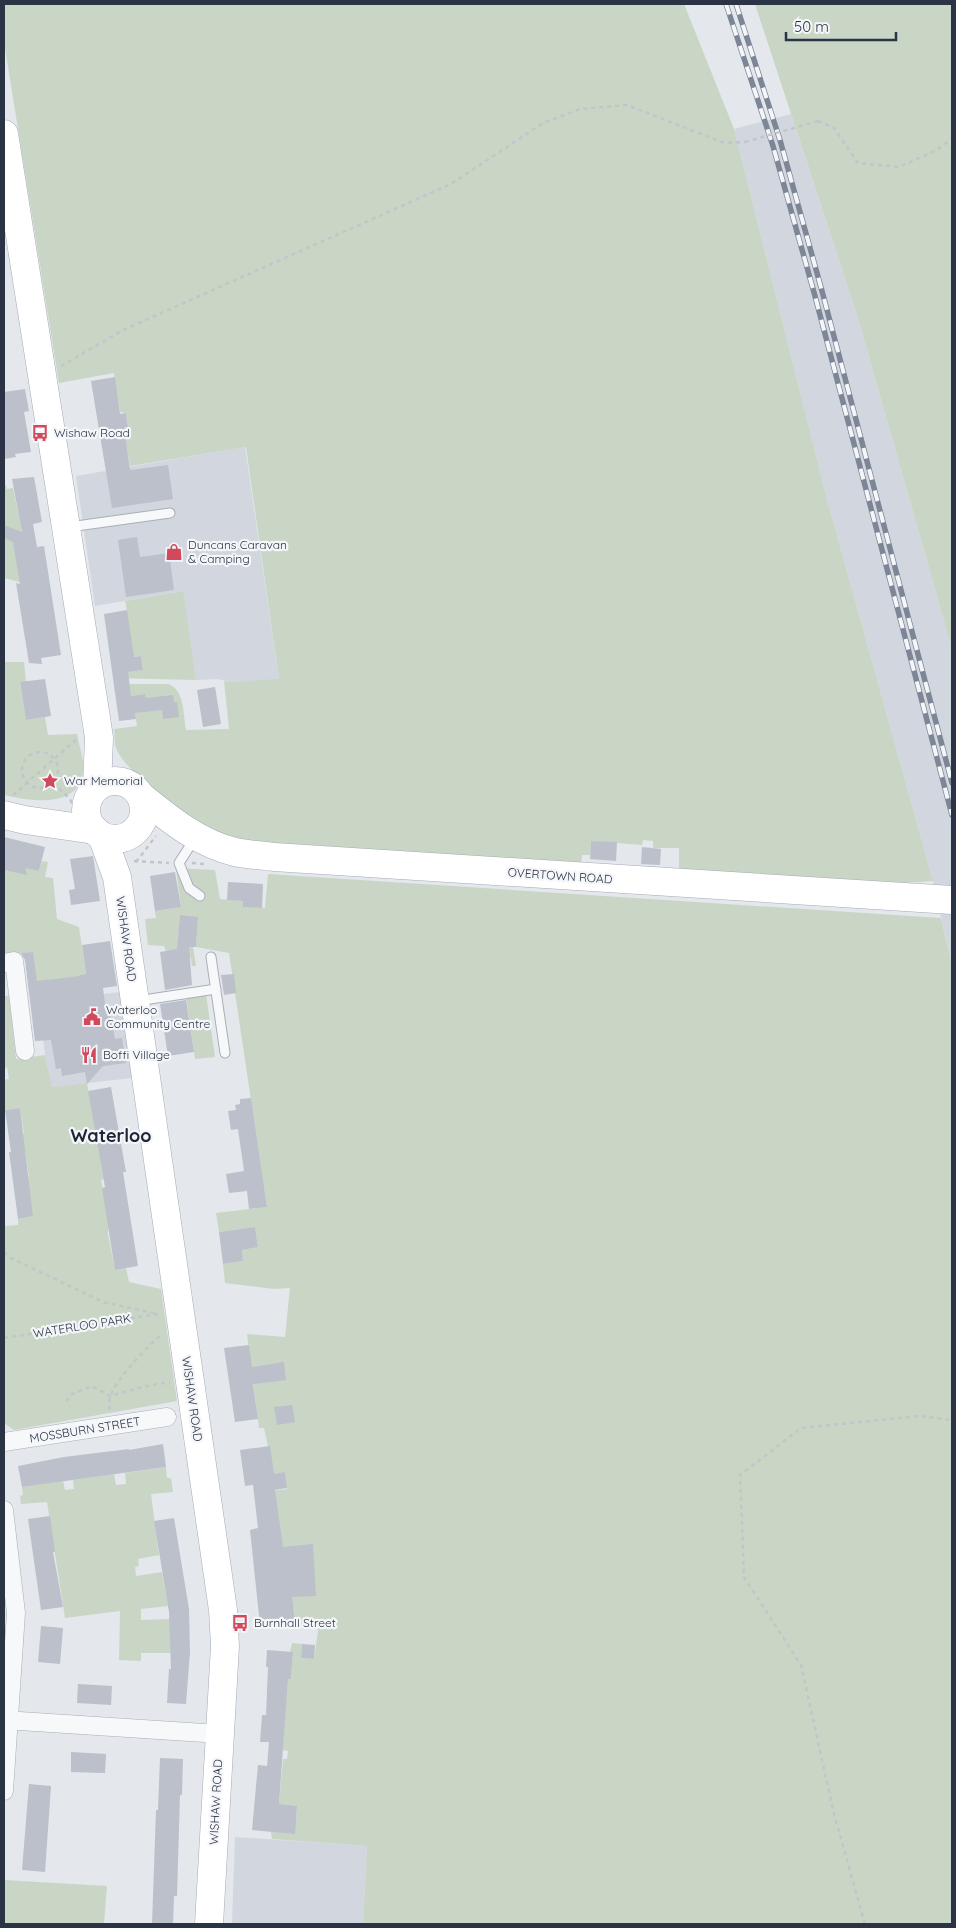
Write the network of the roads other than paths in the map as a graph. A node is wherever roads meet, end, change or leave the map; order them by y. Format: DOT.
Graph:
graph roads {
  1 [pos="4,134"];
  2 [pos="170,513"];
  3 [pos="66,528"];
  4 [pos="112,792"];
  5 [pos="13,811"];
  6 [pos="136,830"];
  7 [pos="98,833"];
  8 [pos="187,835"];
  9 [pos="125,865"];
  10 [pos="200,896"];
  11 [pos="941,899"];
  12 [pos="211,957"];
  13 [pos="4,962"];
  14 [pos="216,989"];
  15 [pos="134,1001"];
  16 [pos="25,1051"];
  17 [pos="225,1053"];
  18 [pos="167,1417"];
  19 [pos="4,1442"];
  20 [pos="4,1510"];
  21 [pos="6,1721"];
  22 [pos="220,1734"];
  23 [pos="4,1791"];
  24 [pos="209,1924"];
  1 -- 3 [label="main road"];
  2 -- 3 [label="lane"];
  3 -- 4 [label="main road"];
  4 -- 5 [label="main road"];
  4 -- 6 [label="main road"];
  4 -- 7 [label="main road"];
  4 -- 8 [label="main road, OVERTOWN ROAD"];
  5 -- 7 [label="main road"];
  6 -- 7 [label="main road"];
  6 -- 8 [label="main road, OVERTOWN ROAD"];
  6 -- 9 [label="main road"];
  7 -- 9 [label="main road, WISHAW ROAD"];
  8 -- 10 [label="lane"];
  8 -- 11 [label="main road, OVERTOWN ROAD"];
  9 -- 15 [label="main road, WISHAW ROAD"];
  12 -- 14 [label="lane"];
  13 -- 16 [label="street"];
  14 -- 15 [label="lane"];
  14 -- 17 [label="lane"];
  15 -- 22 [label="main road, WISHAW ROAD"];
  18 -- 19 [label="street, MOSSBURN STREET"];
  20 -- 21 [label="street"];
  21 -- 22 [label="street"];
  21 -- 23 [label="street"];
  22 -- 24 [label="main road, WISHAW ROAD"];
}
